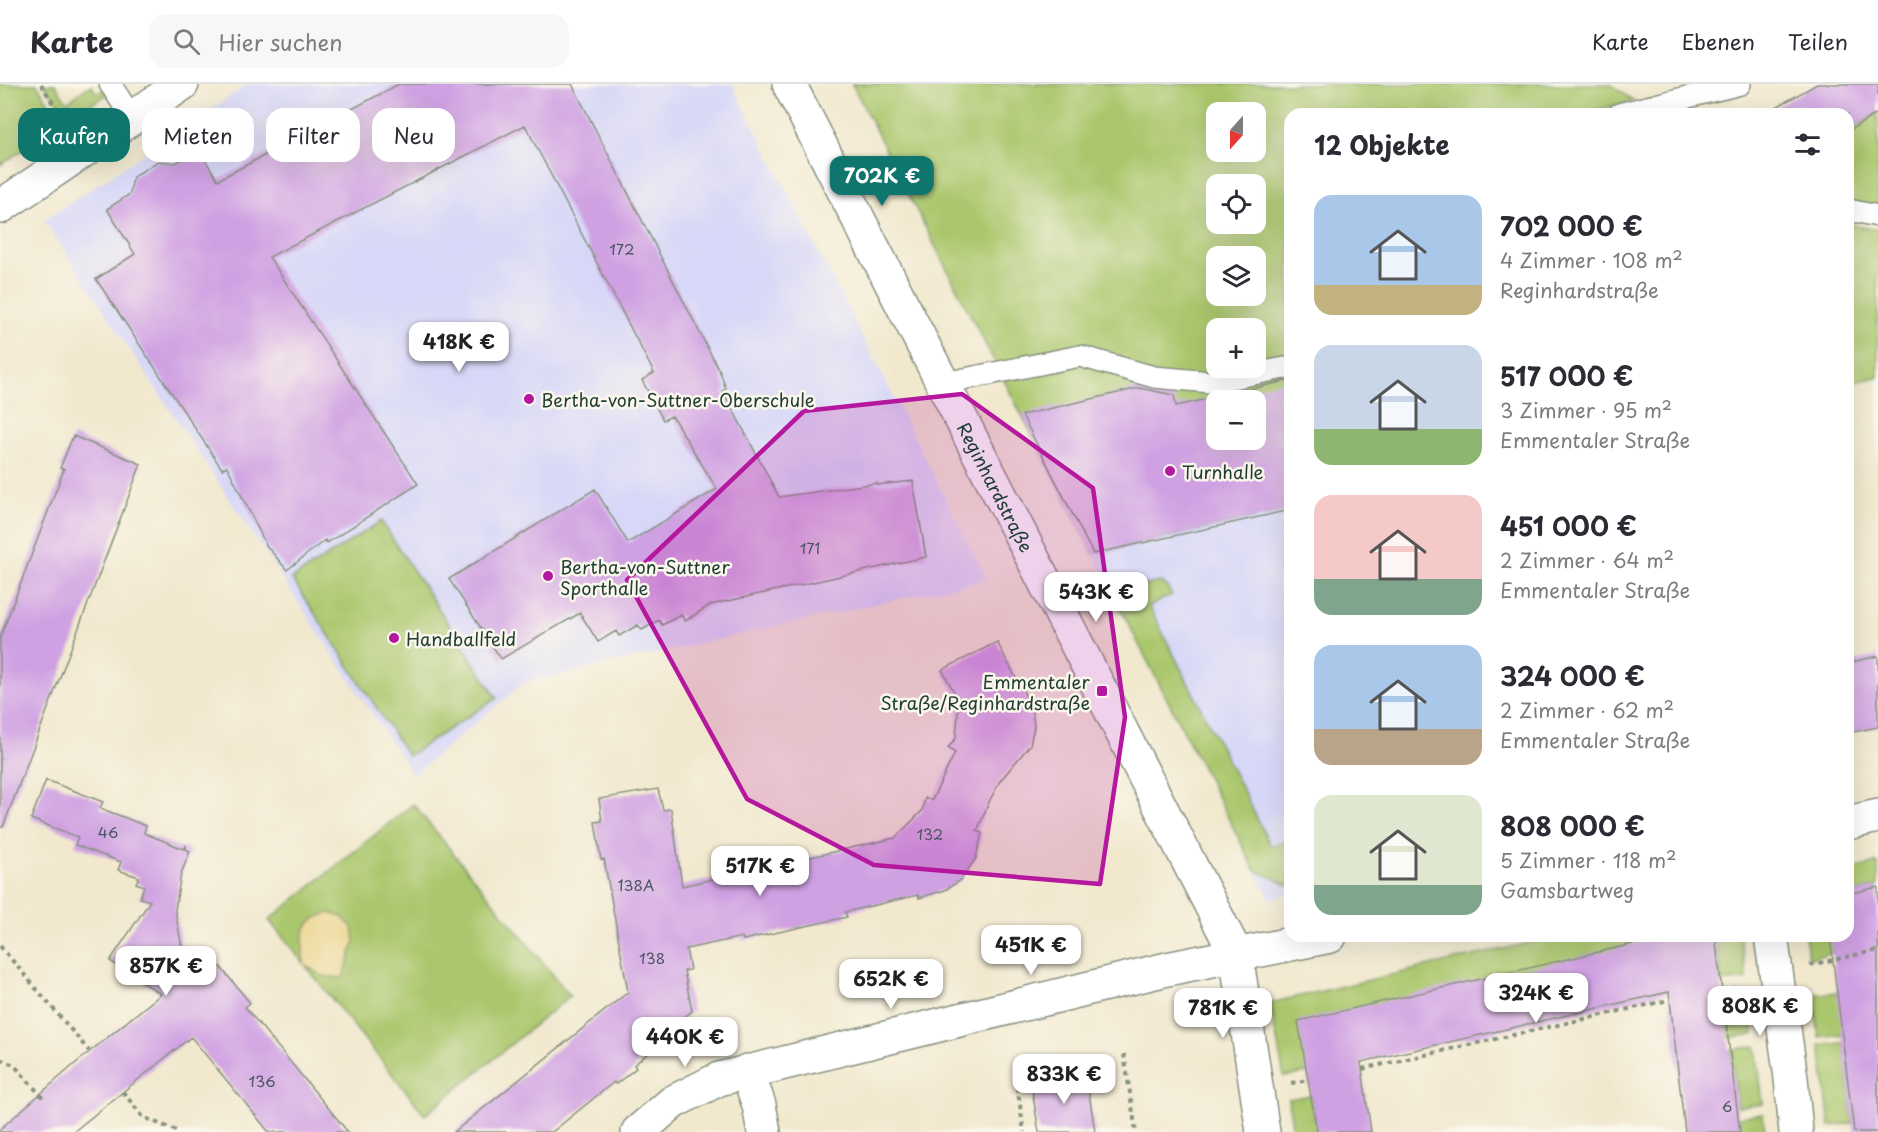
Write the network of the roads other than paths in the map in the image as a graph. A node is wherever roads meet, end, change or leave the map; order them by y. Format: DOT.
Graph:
graph roads {
  1 [pos="110,84"];
  2 [pos="182,84"];
  3 [pos="789,84"];
  4 [pos="1740,84"];
  5 [pos="1643,108"];
  6 [pos="131,116"];
  7 [pos="0,207"];
  8 [pos="1854,211"];
  9 [pos="1878,216"];
  10 [pos="1284,368"];
  11 [pos="944,383"];
  12 [pos="1878,816"];
  13 [pos="1854,822"];
  14 [pos="1299,942"];
  15 [pos="1772,942"];
  16 [pos="1236,954"];
  17 [pos="747,1071"];
  18 [pos="638,1132"];
  19 [pos="764,1132"];
  20 [pos="1263,1132"];
  21 [pos="1796,1132"];
  1 -- 6 [label="lane"];
  2 -- 6 [label="street"];
  3 -- 11 [label="street, Reginhardstraße"];
  4 -- 5 [label="lane"];
  6 -- 7 [label="street"];
  8 -- 9 [label="lane"];
  10 -- 11 [label="lane"];
  11 -- 16 [label="street, Reginhardstraße"];
  12 -- 13 [label="street"];
  14 -- 16 [label="street"];
  15 -- 21 [label="street"];
  16 -- 17 [label="street"];
  16 -- 20 [label="street, Reginhardstraße"];
  17 -- 18 [label="street"];
  17 -- 19 [label="street"];
}
